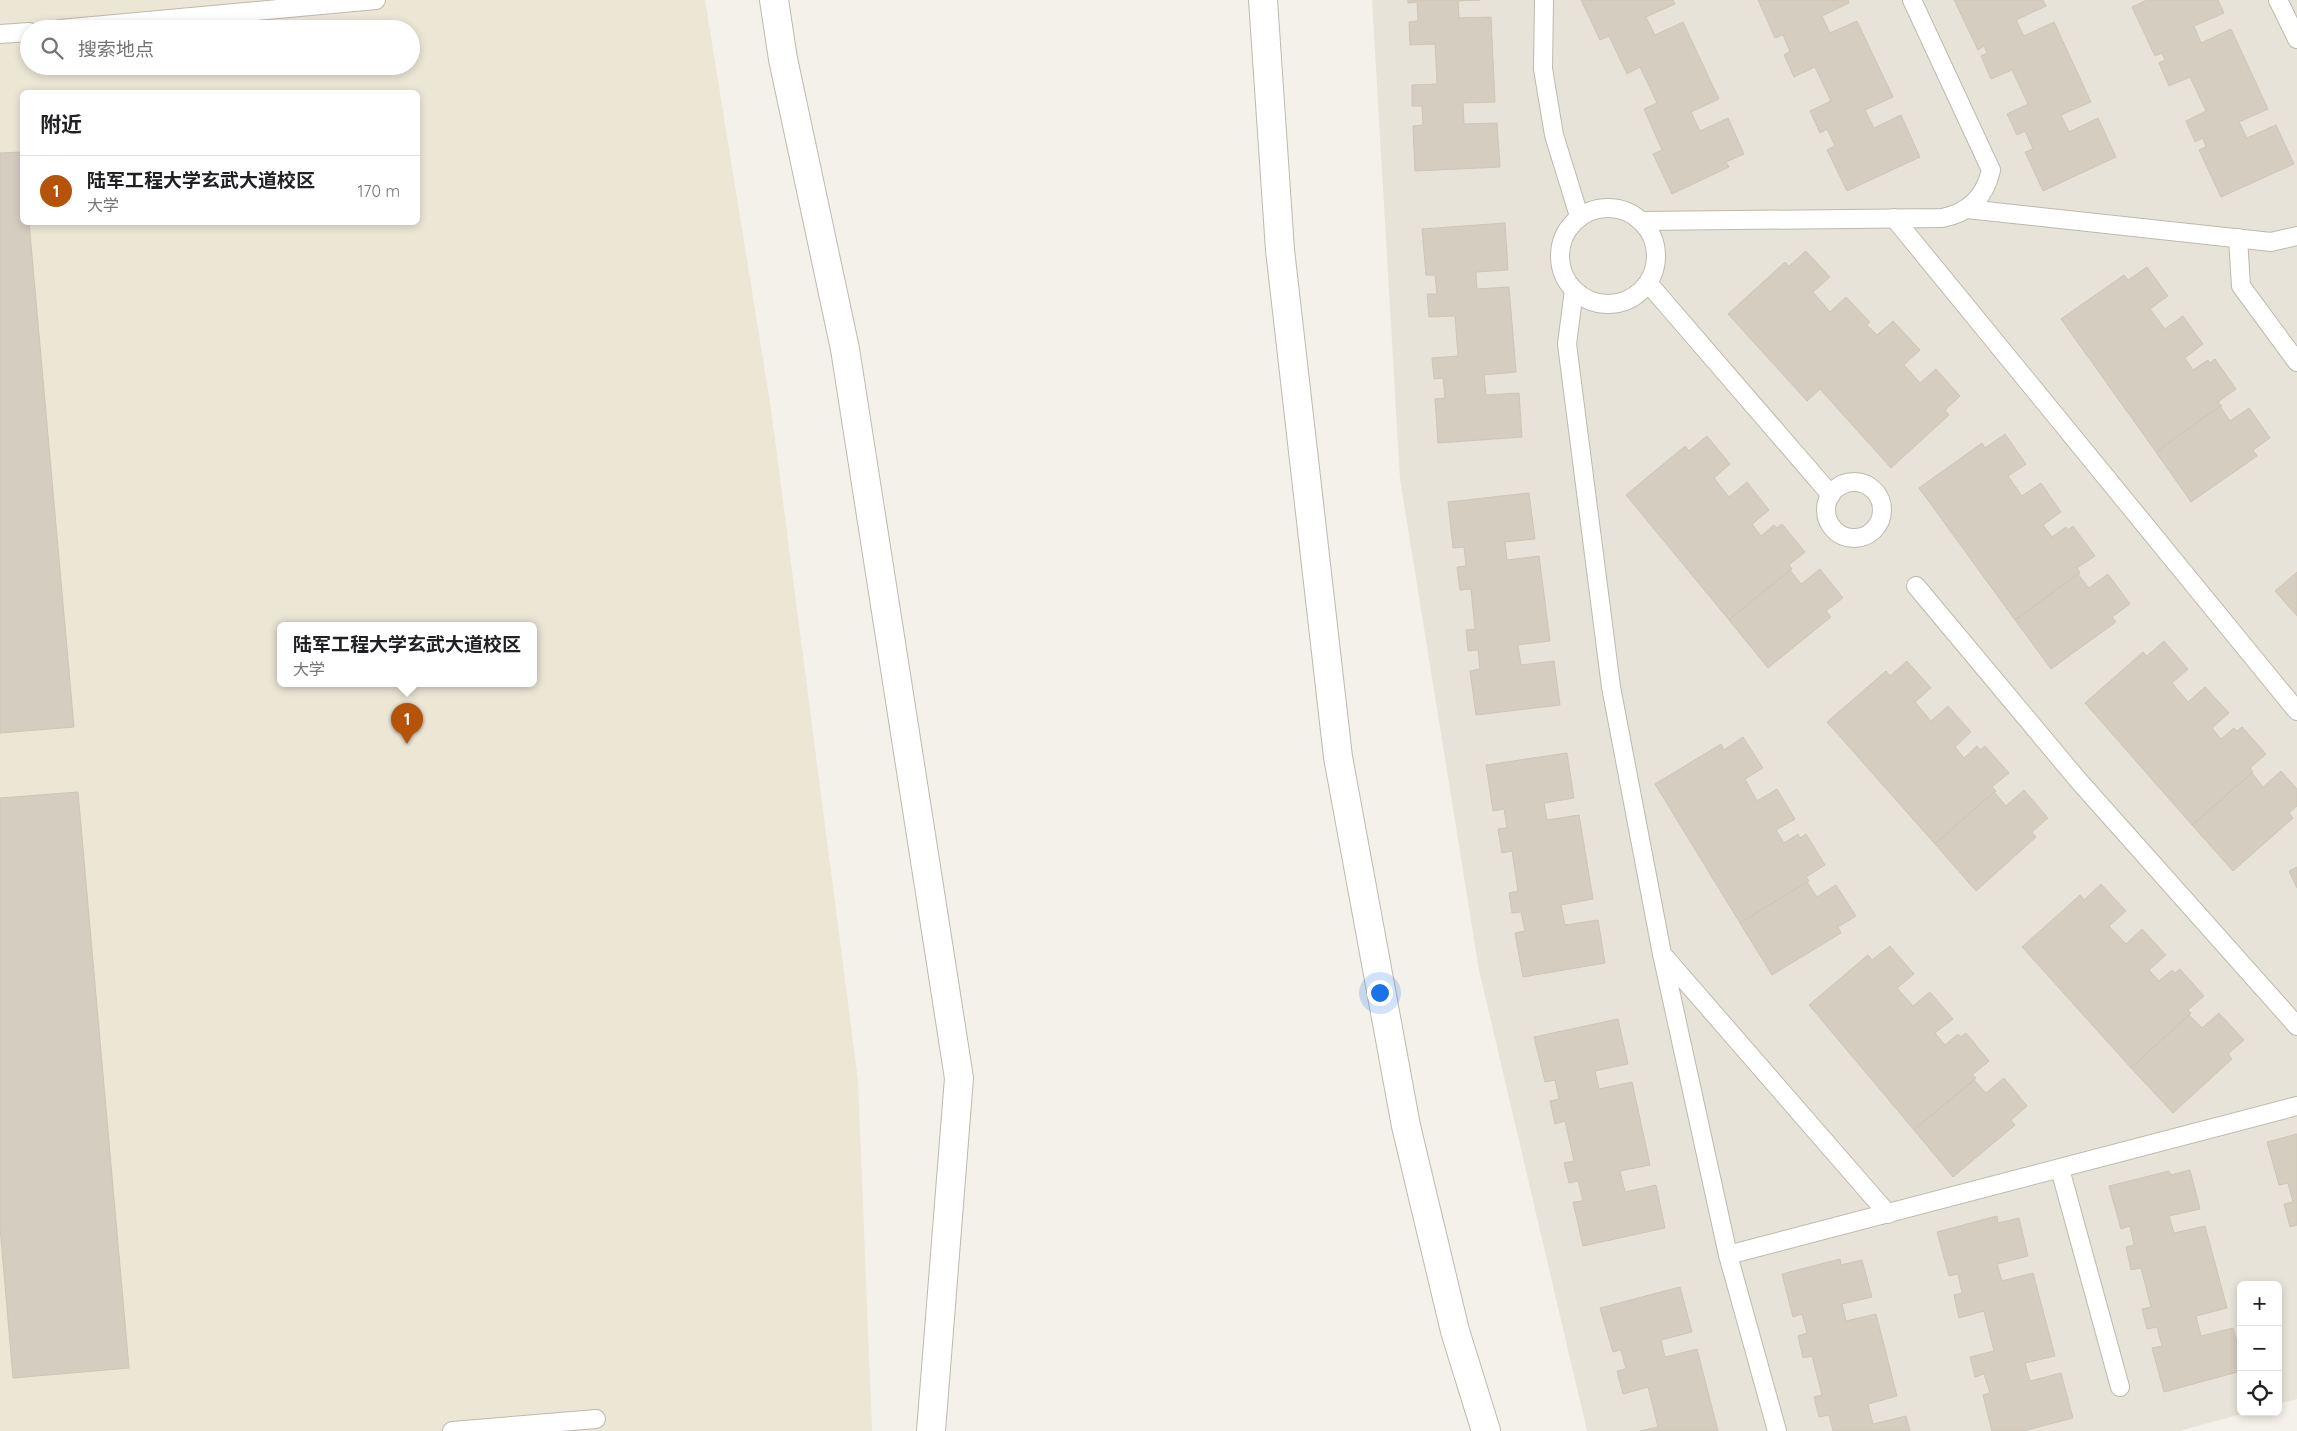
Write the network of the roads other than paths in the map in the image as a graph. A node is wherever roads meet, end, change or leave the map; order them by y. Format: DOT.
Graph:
graph roads {
  1 [pos="376,0"];
  2 [pos="774,0"];
  3 [pos="1263,0"];
  4 [pos="1544,0"];
  5 [pos="1912,0"];
  6 [pos="2278,0"];
  7 [pos="158,20"];
  8 [pos="20,33"];
  9 [pos="0,34"];
  10 [pos="2297,39"];
  11 [pos="1967,209"];
  12 [pos="1579,216"];
  13 [pos="1894,218"];
  14 [pos="1641,221"];
  15 [pos="2297,236"];
  16 [pos="2238,238"];
  17 [pos="1648,284"];
  18 [pos="1574,290"];
  19 [pos="2297,362"];
  20 [pos="1831,495"];
  21 [pos="1916,586"];
  22 [pos="2297,711"];
  23 [pos="1662,954"];
  24 [pos="2297,1026"];
  25 [pos="2297,1106"];
  26 [pos="2060,1168"];
  27 [pos="1888,1214"];
  28 [pos="1728,1255"];
  29 [pos="2120,1387"];
  30 [pos="596,1419"];
  31 [pos="452,1431"];
  32 [pos="931,1431"];
  33 [pos="1486,1431"];
  34 [pos="1777,1431"];
  1 -- 7 [label="lane"];
  2 -- 32 [label="street"];
  3 -- 33 [label="street"];
  4 -- 12 [label="lane"];
  5 -- 11 [label="lane"];
  6 -- 10 [label="lane"];
  8 -- 9 [label="lane"];
  11 -- 13 [label="lane"];
  11 -- 16 [label="lane"];
  12 -- 14 [label="lane"];
  12 -- 18 [label="lane"];
  13 -- 14 [label="lane"];
  13 -- 22 [label="lane"];
  14 -- 17 [label="lane"];
  15 -- 16 [label="lane"];
  16 -- 19 [label="lane"];
  17 -- 18 [label="lane"];
  17 -- 20 [label="lane"];
  18 -- 23 [label="lane"];
  21 -- 24 [label="lane"];
  23 -- 27 [label="lane"];
  23 -- 28 [label="lane"];
  25 -- 26 [label="lane"];
  26 -- 27 [label="lane"];
  26 -- 29 [label="lane"];
  27 -- 28 [label="lane"];
  28 -- 34 [label="lane"];
  30 -- 31 [label="lane"];
}
